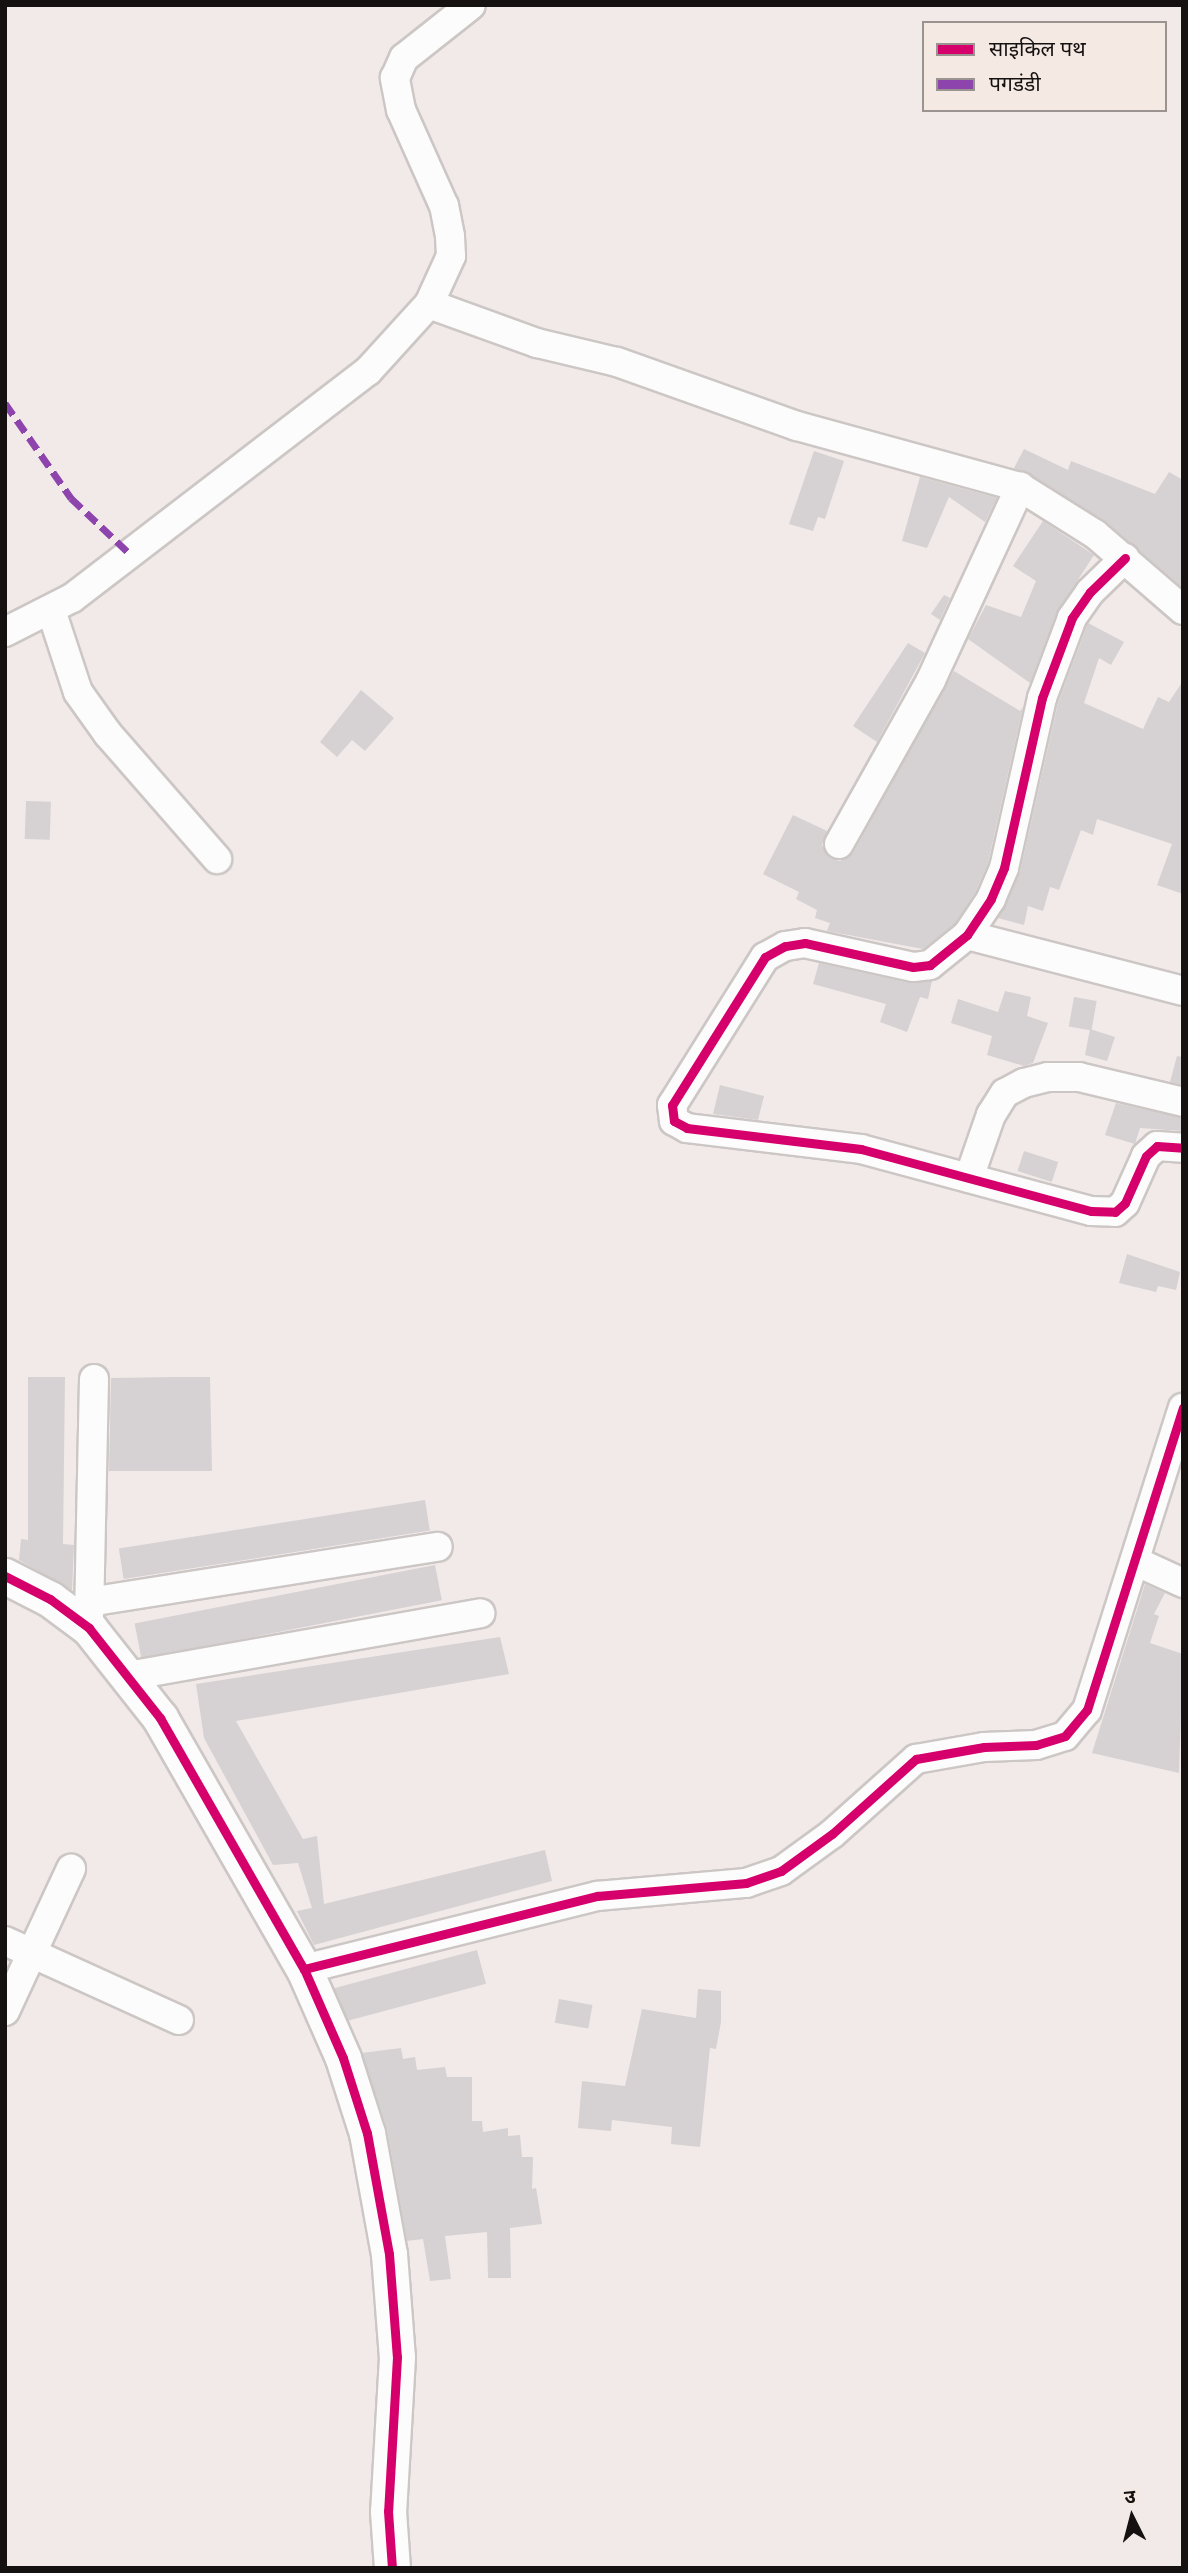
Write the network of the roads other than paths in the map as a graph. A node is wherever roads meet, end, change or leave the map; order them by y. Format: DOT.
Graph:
graph roads {
  1 [pos="471,5"];
  2 [pos="429,304"];
  3 [pos="1020,487"];
  4 [pos="1125,558"];
  5 [pos="51,610"];
  6 [pos="1183,610"];
  7 [pos="5,632"];
  8 [pos="839,844"];
  9 [pos="217,859"];
  10 [pos="967,935"];
  11 [pos="1183,991"];
  12 [pos="1183,1102"];
  13 [pos="1183,1148"];
  14 [pos="969,1178"];
  15 [pos="94,1379"];
  16 [pos="1183,1408"];
  17 [pos="1172,1482"];
  18 [pos="438,1546"];
  19 [pos="1135,1561"];
  20 [pos="5,1576"];
  21 [pos="1183,1583"];
  22 [pos="480,1613"];
  23 [pos="89,1615"];
  24 [pos="128,1676"];
  25 [pos="71,1869"];
  26 [pos="5,1941"];
  27 [pos="33,1953"];
  28 [pos="304,1969"];
  29 [pos="5,2011"];
  30 [pos="179,2020"];
  31 [pos="392,2568"];
  1 -- 2 [label="street"];
  2 -- 3 [label="street"];
  2 -- 5 [label="street"];
  3 -- 4 [label="street"];
  3 -- 8 [label="street"];
  4 -- 6 [label="street"];
  4 -- 10 [label="street"];
  5 -- 7 [label="street"];
  5 -- 9 [label="street"];
  10 -- 11 [label="street"];
  10 -- 14 [label="street"];
  12 -- 14 [label="street"];
  13 -- 14 [label="street"];
  15 -- 23 [label="street"];
  16 -- 17 [label="street"];
  17 -- 19 [label="street"];
  18 -- 23 [label="street"];
  19 -- 21 [label="street"];
  19 -- 28 [label="street"];
  20 -- 23 [label="street"];
  22 -- 24 [label="street"];
  23 -- 24 [label="street"];
  24 -- 28 [label="street"];
  25 -- 27 [label="street"];
  26 -- 27 [label="street"];
  27 -- 29 [label="street"];
  27 -- 30 [label="street"];
  28 -- 31 [label="street"];
}
